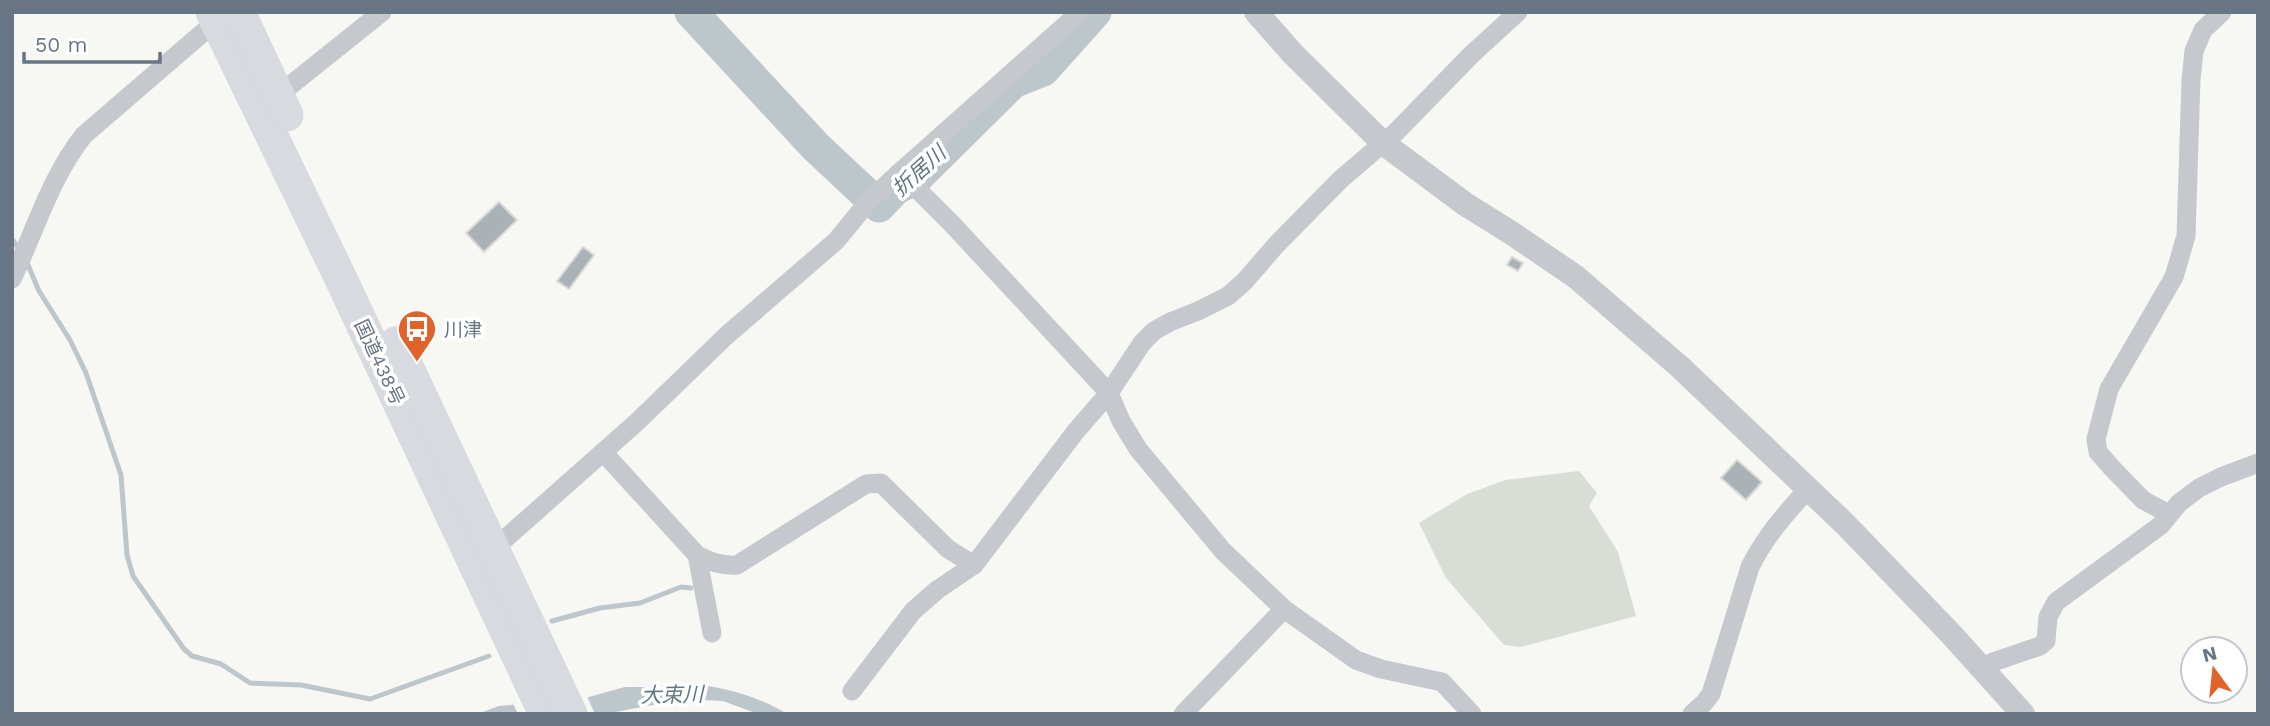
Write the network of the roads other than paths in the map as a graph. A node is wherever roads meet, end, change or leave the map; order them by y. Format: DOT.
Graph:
graph roads {
  1 [pos="382,12"];
  2 [pos="1080,12"];
  3 [pos="1256,12"];
  4 [pos="1518,12"];
  5 [pos="2221,12"];
  6 [pos="224,15"];
  7 [pos="269,102"];
  8 [pos="1383,143"];
  9 [pos="906,179"];
  10 [pos="12,279"];
  11 [pos="1109,393"];
  12 [pos="603,452"];
  13 [pos="2258,463"];
  14 [pos="1808,489"];
  15 [pos="2169,514"];
  16 [pos="697,555"];
  17 [pos="484,557"];
  18 [pos="974,565"];
  19 [pos="1284,609"];
  20 [pos="712,633"];
  21 [pos="1983,671"];
  22 [pos="539,674"];
  23 [pos="852,691"];
  24 [pos="545,714"];
  25 [pos="571,714"];
  26 [pos="1184,714"];
  27 [pos="1472,714"];
  28 [pos="1692,714"];
  29 [pos="2023,714"];
  1 -- 7 [label="street"];
  2 -- 9 [label="street"];
  3 -- 8 [label="street"];
  4 -- 8 [label="street"];
  5 -- 15 [label="street"];
  6 -- 7 [label="highway, 国道438号"];
  6 -- 10 [label="street"];
  7 -- 17 [label="highway, 国道438号"];
  8 -- 11 [label="street"];
  8 -- 14 [label="street"];
  9 -- 11 [label="street"];
  9 -- 12 [label="street"];
  11 -- 18 [label="street"];
  11 -- 19 [label="street"];
  12 -- 16 [label="street"];
  12 -- 17 [label="street"];
  13 -- 15 [label="street"];
  14 -- 21 [label="street"];
  14 -- 28 [label="street"];
  15 -- 21 [label="street"];
  16 -- 18 [label="street"];
  16 -- 20 [label="street"];
  17 -- 22 [label="highway, 国道438号"];
  18 -- 23 [label="street"];
  19 -- 26 [label="street"];
  19 -- 27 [label="street"];
  21 -- 29 [label="street"];
  22 -- 24 [label="highway, 国道438号"];
  22 -- 25 [label="highway, 国道438号"];
}
